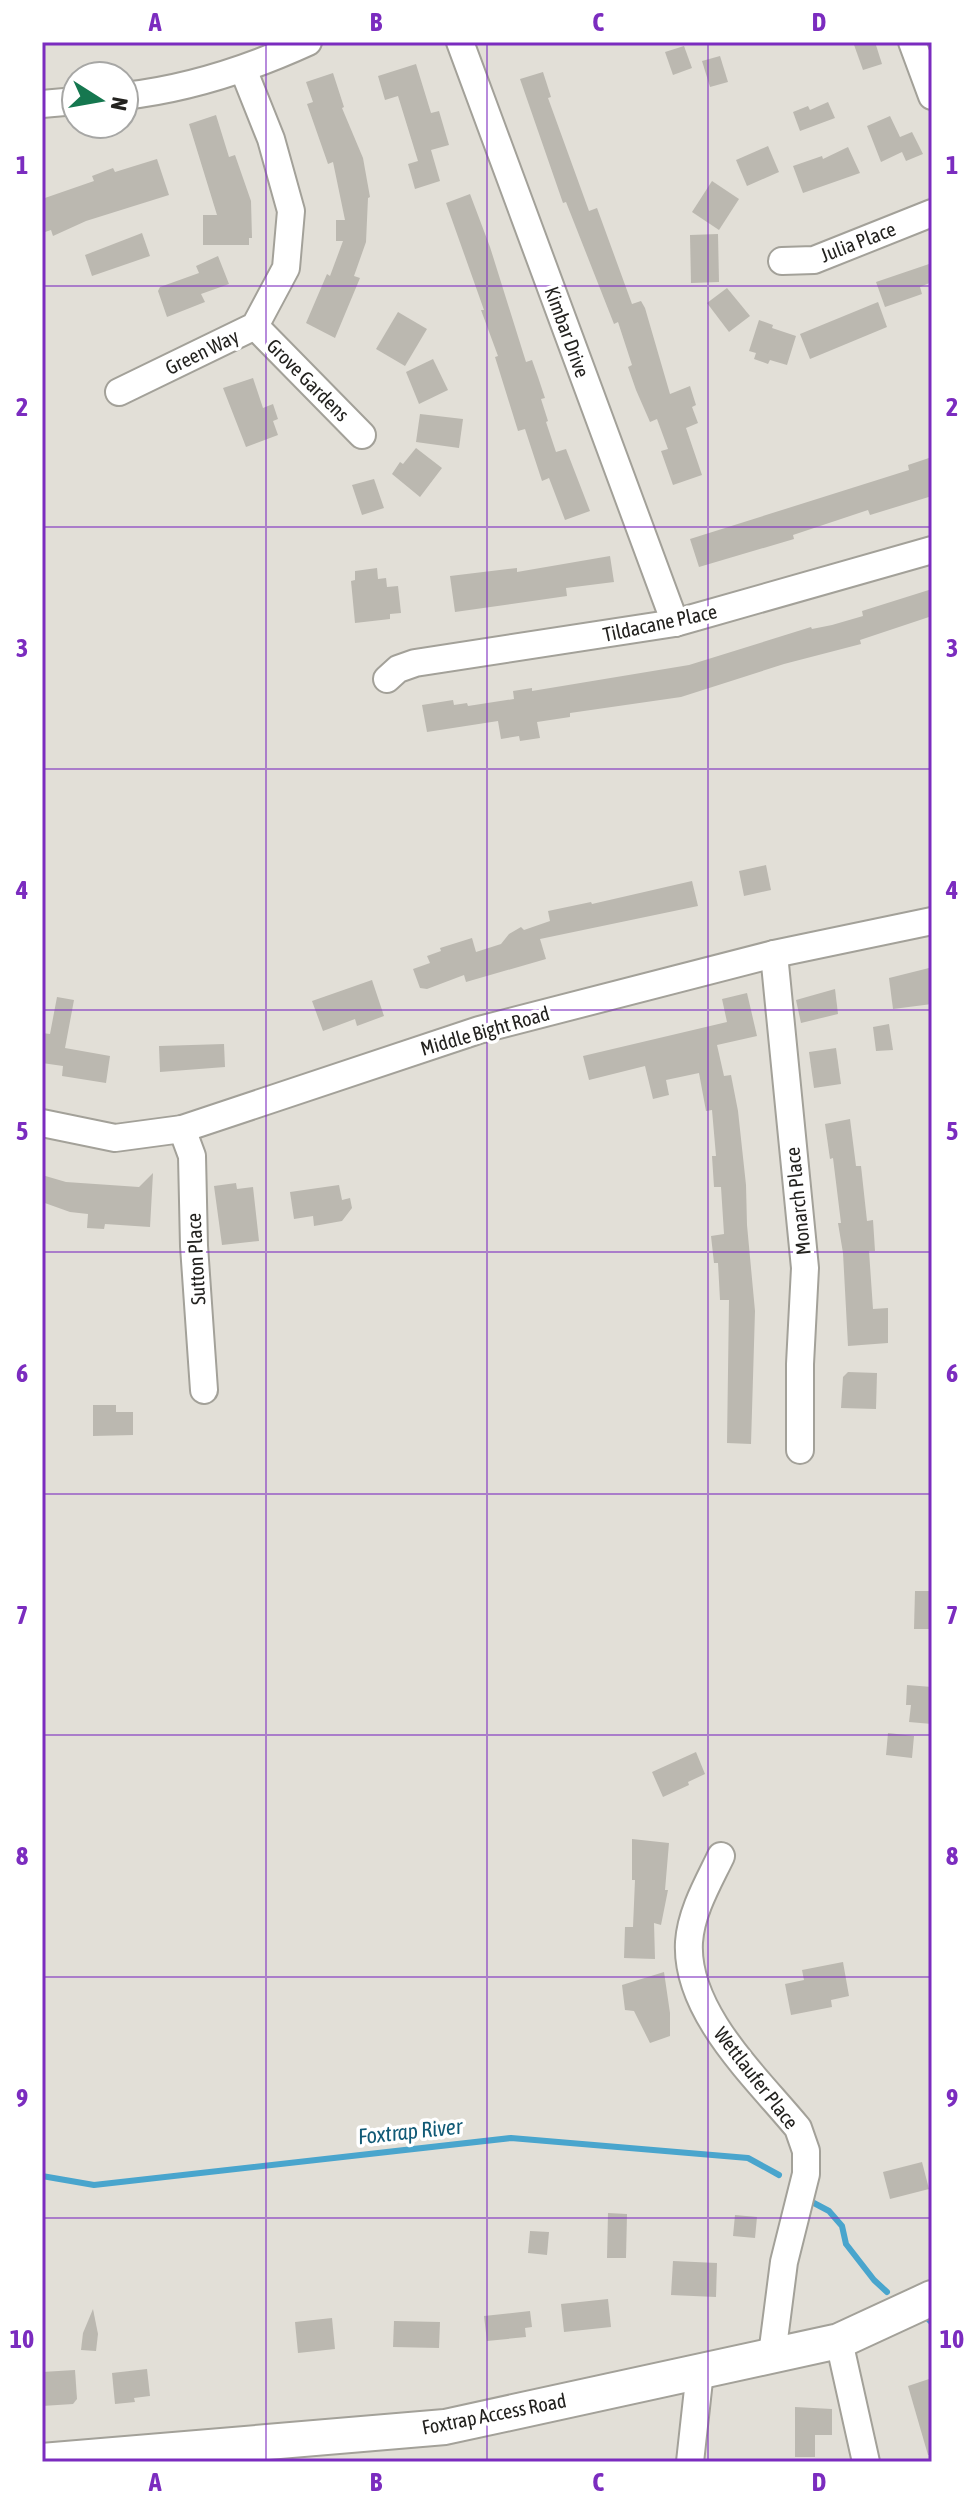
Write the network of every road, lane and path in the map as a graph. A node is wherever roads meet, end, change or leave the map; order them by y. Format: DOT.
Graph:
graph roads {
  1 [pos="308,42"];
  2 [pos="460,42"];
  3 [pos="912,42"];
  4 [pos="243,69"];
  5 [pos="140,94"];
  6 [pos="932,96"];
  7 [pos="932,213"];
  8 [pos="782,261"];
  9 [pos="255,326"];
  10 [pos="119,392"];
  11 [pos="362,435"];
  12 [pos="932,550"];
  13 [pos="675,623"];
  14 [pos="387,679"];
  15 [pos="932,921"];
  16 [pos="774,954"];
  17 [pos="42,1123"];
  18 [pos="182,1129"];
  19 [pos="204,1390"];
  20 [pos="800,1450"];
  21 [pos="721,1856"];
  22 [pos="932,2298"];
  23 [pos="839,2341"];
  24 [pos="772,2355"];
  25 [pos="700,2371"];
  26 [pos="42,2461"];
  27 [pos="690,2462"];
  28 [pos="866,2462"];
  1 -- 4 [label="street"];
  2 -- 13 [label="street, Kimbar Drive"];
  3 -- 6 [label="street"];
  4 -- 5 [label="street"];
  4 -- 9 [label="street, Green Way"];
  7 -- 8 [label="street, Julia Place"];
  9 -- 10 [label="street, Green Way"];
  9 -- 11 [label="street, Grove Gardens"];
  12 -- 13 [label="street, Tildacane Place"];
  13 -- 14 [label="street, Tildacane Place"];
  15 -- 16 [label="street, Middle Bight Road"];
  16 -- 18 [label="street, Middle Bight Road"];
  16 -- 20 [label="street, Monarch Place"];
  17 -- 18 [label="street, Middle Bight Road"];
  18 -- 19 [label="street, Sutton Place"];
  21 -- 24 [label="street, Wettlaufer Place"];
  22 -- 23 [label="main road, Foxtrap Access Road"];
  23 -- 24 [label="main road, Foxtrap Access Road"];
  23 -- 28 [label="street"];
  24 -- 25 [label="main road, Foxtrap Access Road"];
  25 -- 26 [label="main road, Foxtrap Access Road"];
  25 -- 27 [label="street"];
}
